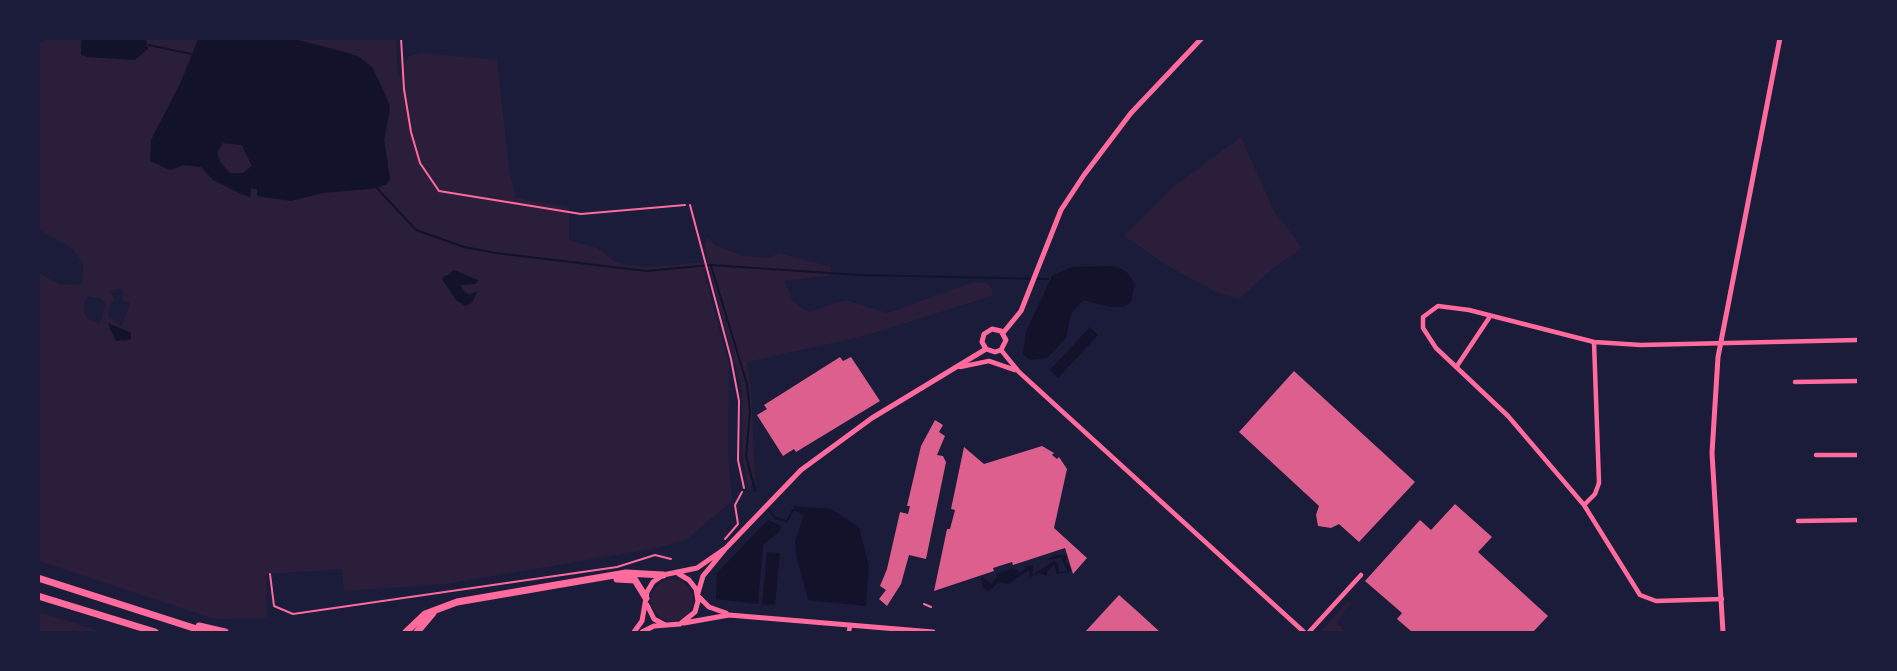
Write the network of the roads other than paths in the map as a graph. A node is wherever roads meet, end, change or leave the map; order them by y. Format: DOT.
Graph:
graph roads {
  1 [pos="1202,38"];
  2 [pos="1780,38"];
  3 [pos="690,205"];
  4 [pos="1489,318"];
  5 [pos="1003,333"];
  6 [pos="1858,340"];
  7 [pos="1719,341"];
  8 [pos="1594,342"];
  9 [pos="986,349"];
  10 [pos="1001,350"];
  11 [pos="1457,366"];
  12 [pos="959,367"];
  13 [pos="1019,372"];
  14 [pos="1858,381"];
  15 [pos="1795,382"];
  16 [pos="1816,455"];
  17 [pos="1858,455"];
  18 [pos="744,488"];
  19 [pos="1584,505"];
  20 [pos="1858,520"];
  21 [pos="1798,521"];
  22 [pos="724,545"];
  23 [pos="671,559"];
  24 [pos="270,574"];
  25 [pos="676,574"];
  26 [pos="663,575"];
  27 [pos="1361,575"];
  28 [pos="38,578"];
  29 [pos="588,582"];
  30 [pos="698,594"];
  31 [pos="38,596"];
  32 [pos="1722,599"];
  33 [pos="646,600"];
  34 [pos="924,604"];
  35 [pos="449,605"];
  36 [pos="931,607"];
  37 [pos="729,615"];
  38 [pos="170,619"];
  39 [pos="684,623"];
  40 [pos="669,625"];
  41 [pos="850,625"];
  42 [pos="155,632"];
  43 [pos="205,632"];
  44 [pos="225,632"];
  45 [pos="406,632"];
  46 [pos="417,632"];
  47 [pos="634,632"];
  48 [pos="642,632"];
  49 [pos="849,632"];
  50 [pos="927,632"];
  51 [pos="933,632"];
  52 [pos="1304,632"];
  53 [pos="1309,632"];
  54 [pos="1723,632"];
  1 -- 5 [label="street"];
  2 -- 7 [label="street"];
  3 -- 18 [label="lane"];
  4 -- 8 [label="street"];
  4 -- 11 [label="street"];
  4 -- 11 [label="street"];
  5 -- 9 [label="street"];
  5 -- 10 [label="street"];
  6 -- 7 [label="street"];
  7 -- 8 [label="street"];
  7 -- 32 [label="street"];
  8 -- 19 [label="street"];
  9 -- 10 [label="street"];
  9 -- 12 [label="street"];
  10 -- 13 [label="street"];
  11 -- 19 [label="street"];
  12 -- 13 [label="street"];
  12 -- 22 [label="street"];
  13 -- 52 [label="street"];
  14 -- 15 [label="street"];
  16 -- 17 [label="street"];
  19 -- 32 [label="street"];
  20 -- 21 [label="street"];
  22 -- 25 [label="street"];
  22 -- 30 [label="street"];
  23 -- 24 [label="lane"];
  25 -- 26 [label="street"];
  25 -- 30 [label="street"];
  26 -- 29 [label="highway"];
  26 -- 33 [label="street"];
  27 -- 53 [label="street"];
  28 -- 38 [label="highway"];
  29 -- 33 [label="highway"];
  29 -- 35 [label="highway"];
  30 -- 37 [label="street"];
  30 -- 39 [label="street"];
  31 -- 42 [label="highway"];
  32 -- 54 [label="street"];
  33 -- 40 [label="street"];
  33 -- 47 [label="street"];
  34 -- 36 [label="lane"];
  35 -- 45 [label="highway"];
  35 -- 46 [label="highway"];
  37 -- 39 [label="street"];
  37 -- 41 [label="street"];
  38 -- 43 [label="highway"];
  38 -- 44 [label="highway"];
  39 -- 40 [label="street"];
  40 -- 48 [label="street"];
  41 -- 49 [label="street"];
  41 -- 50 [label="street"];
  50 -- 51 [label="street"];
}
